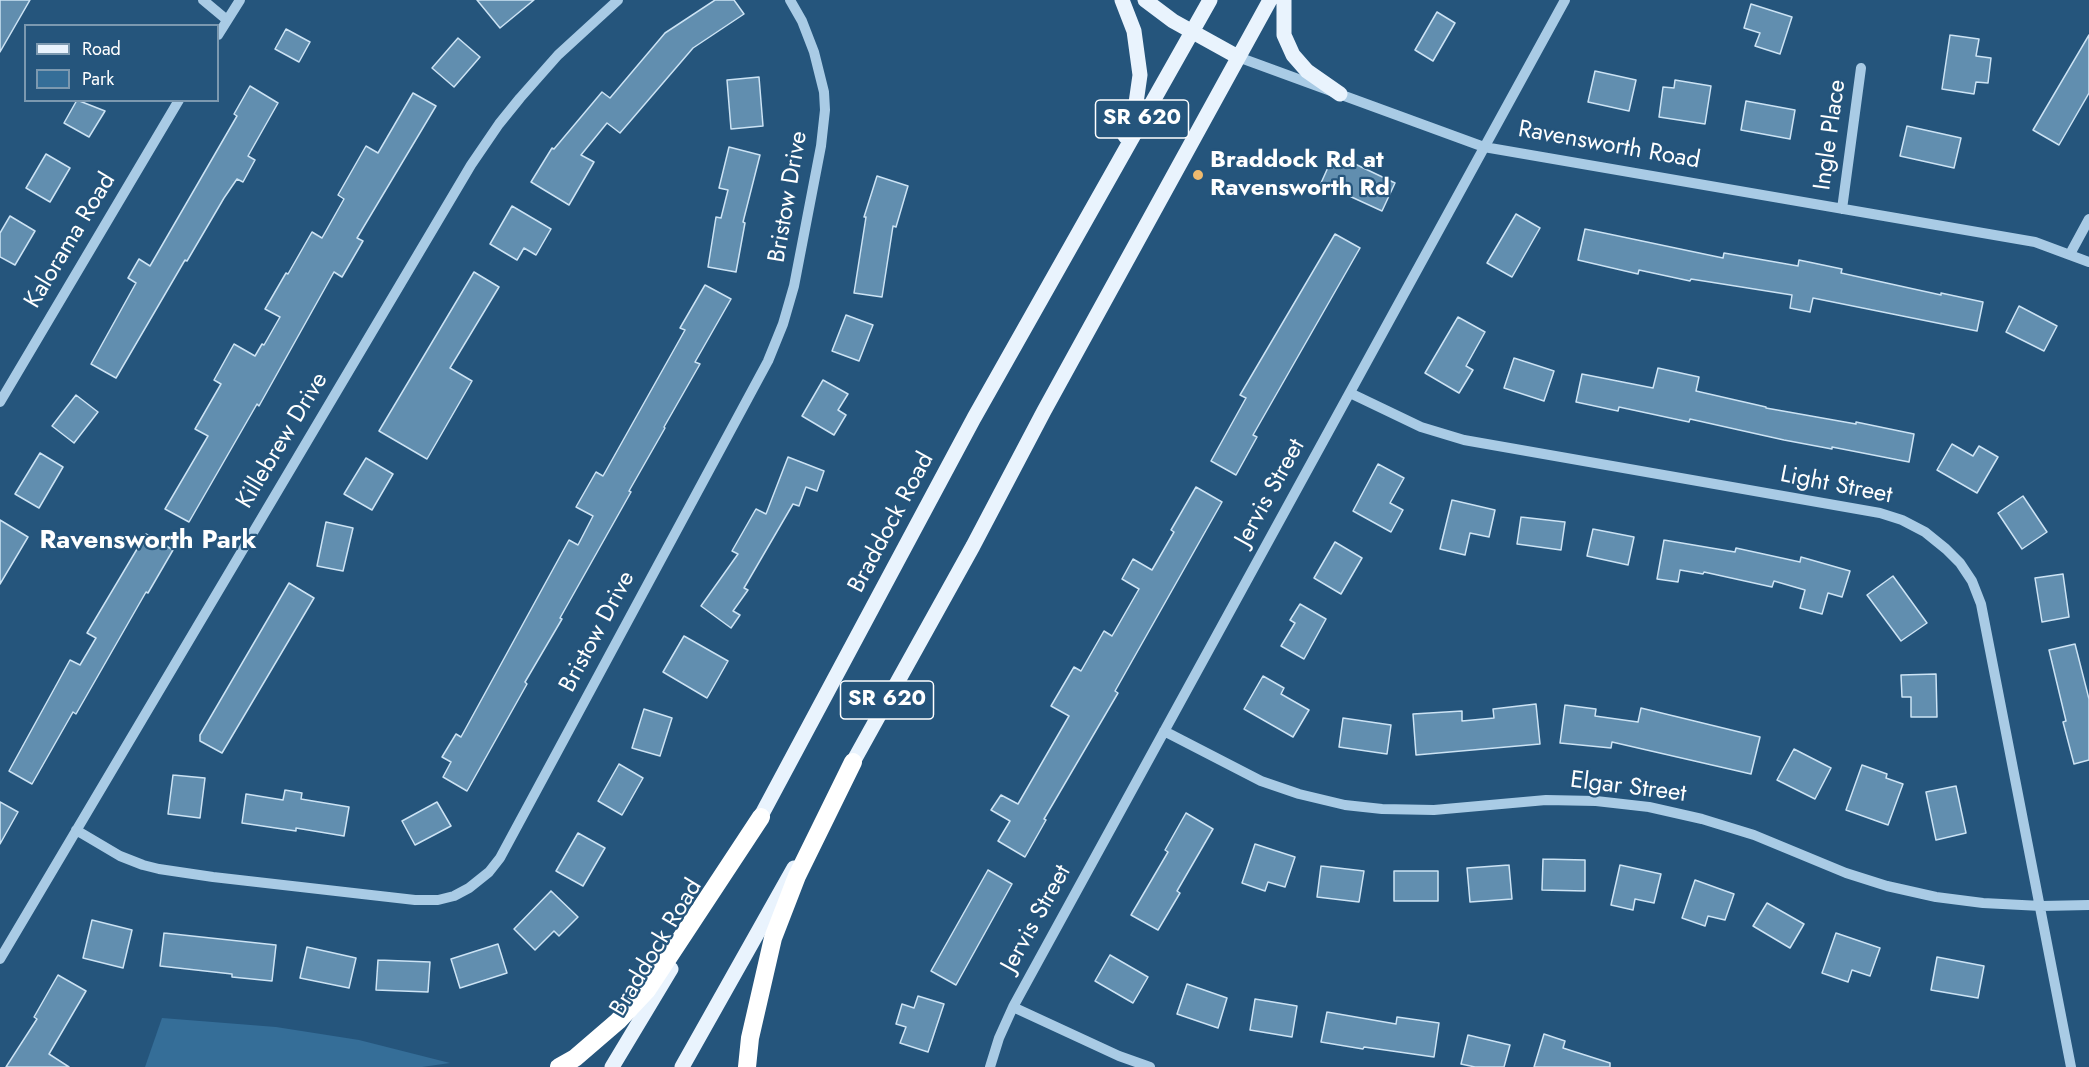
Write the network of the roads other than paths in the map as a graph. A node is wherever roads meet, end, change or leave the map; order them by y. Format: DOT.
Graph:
graph roads {
  1 [pos="204,0"];
  2 [pos="240,0"];
  3 [pos="618,0"];
  4 [pos="790,0"];
  5 [pos="1122,0"];
  6 [pos="1145,0"];
  7 [pos="1210,0"];
  8 [pos="1270,0"];
  9 [pos="1284,0"];
  10 [pos="1565,0"];
  11 [pos="227,20"];
  12 [pos="1192,32"];
  13 [pos="219,33"];
  14 [pos="1238,57"];
  15 [pos="1861,68"];
  16 [pos="1340,94"];
  17 [pos="178,102"];
  18 [pos="1484,147"];
  19 [pos="1093,207"];
  20 [pos="1842,209"];
  21 [pos="2089,219"];
  22 [pos="2070,254"];
  23 [pos="2089,262"];
  24 [pos="1350,393"];
  25 [pos="0,402"];
  26 [pos="1164,731"];
  27 [pos="853,762"];
  28 [pos="760,817"];
  29 [pos="76,830"];
  30 [pos="2089,905"];
  31 [pos="2041,906"];
  32 [pos="0,959"];
  33 [pos="1013,1007"];
  34 [pos="559,1067"];
  35 [pos="612,1067"];
  36 [pos="682,1067"];
  37 [pos="747,1067"];
  38 [pos="990,1067"];
  39 [pos="1150,1067"];
  40 [pos="2071,1067"];
  1 -- 11 [label="street"];
  2 -- 11 [label="street"];
  3 -- 29 [label="street, Killebrew Drive"];
  4 -- 29 [label="street, Bristow Drive"];
  5 -- 19 [label="main road"];
  6 -- 12 [label="main road, Ravensworth Road"];
  7 -- 12 [label="main road, Braddock Road / SR 620"];
  8 -- 14 [label="main road, SR 620"];
  9 -- 16 [label="main road"];
  10 -- 18 [label="street, Jervis Street"];
  11 -- 13 [label="street"];
  12 -- 14 [label="main road, Ravensworth Road"];
  12 -- 19 [label="main road, Braddock Road / SR 620"];
  14 -- 16 [label="street, Ravensworth Road"];
  14 -- 27 [label="main road, SR 620"];
  15 -- 20 [label="street, Ingle Place"];
  16 -- 18 [label="street, Ravensworth Road"];
  17 -- 25 [label="street, Kalorama Road"];
  18 -- 20 [label="street, Ravensworth Road"];
  18 -- 24 [label="street, Jervis Street"];
  19 -- 28 [label="main road, Braddock Road / SR 620"];
  20 -- 22 [label="street, Ravensworth Road"];
  21 -- 22 [label="street"];
  22 -- 23 [label="street, Ravensworth Road"];
  24 -- 26 [label="street, Jervis Street"];
  24 -- 31 [label="street, Light Street"];
  26 -- 31 [label="street, Elgar Street"];
  26 -- 33 [label="street, Jervis Street"];
  27 -- 36 [label="main road, SR 620"];
  27 -- 37 [label="highway"];
  28 -- 34 [label="highway"];
  28 -- 35 [label="main road, Braddock Road / SR 620"];
  29 -- 32 [label="street, Killebrew Drive"];
  30 -- 31 [label="street, Elgar Street"];
  31 -- 40 [label="street, Light Street"];
  33 -- 38 [label="street"];
  33 -- 39 [label="street"];
}
